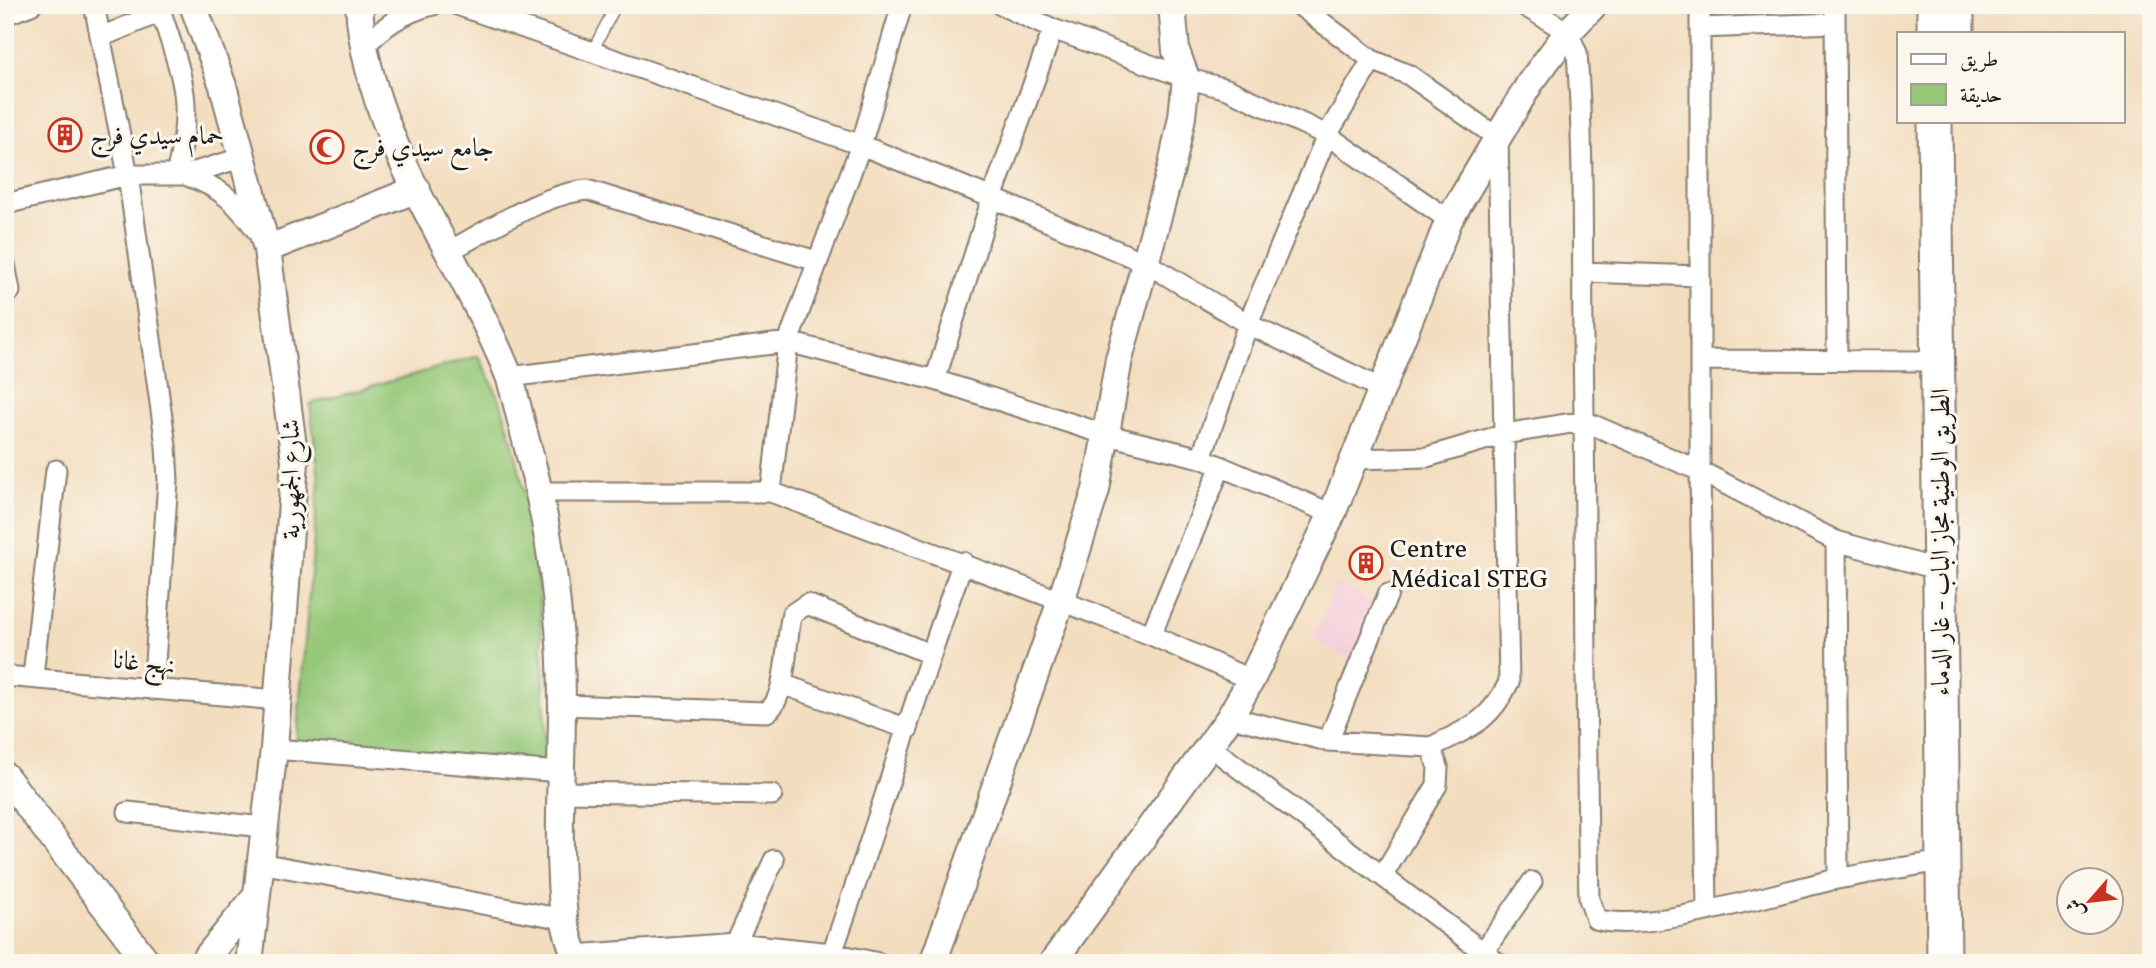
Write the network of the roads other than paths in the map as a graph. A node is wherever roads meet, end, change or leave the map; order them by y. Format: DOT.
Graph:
graph roads {
  1 [pos="31,5"];
  2 [pos="94,5"];
  3 [pos="193,5"];
  4 [pos="359,5"];
  5 [pos="432,5"];
  6 [pos="457,5"];
  7 [pos="615,5"];
  8 [pos="902,5"];
  9 [pos="1001,5"];
  10 [pos="1172,5"];
  11 [pos="1299,5"];
  12 [pos="1523,5"];
  13 [pos="1594,5"];
  14 [pos="1700,5"];
  15 [pos="1934,5"];
  16 [pos="1957,5"];
  17 [pos="160,9"];
  18 [pos="1835,14"];
  19 [pos="5,15"];
  20 [pos="1700,27"];
  21 [pos="1053,29"];
  22 [pos="1568,32"];
  23 [pos="1934,32"];
  24 [pos="1957,32"];
  25 [pos="101,37"];
  26 [pos="362,49"];
  27 [pos="593,51"];
  28 [pos="1372,60"];
  29 [pos="1186,78"];
  30 [pos="1935,122"];
  31 [pos="1958,122"];
  32 [pos="1327,135"];
  33 [pos="1498,138"];
  34 [pos="862,145"];
  35 [pos="244,157"];
  36 [pos="128,175"];
  37 [pos="181,175"];
  38 [pos="417,189"];
  39 [pos="992,198"];
  40 [pos="5,204"];
  41 [pos="1449,220"];
  42 [pos="266,245"];
  43 [pos="449,251"];
  44 [pos="816,261"];
  45 [pos="1146,263"];
  46 [pos="5,264"];
  47 [pos="1583,272"];
  48 [pos="1700,276"];
  49 [pos="9,291"];
  50 [pos="1248,324"];
  51 [pos="788,342"];
  52 [pos="1837,359"];
  53 [pos="1701,360"];
  54 [pos="1938,361"];
  55 [pos="509,377"];
  56 [pos="935,380"];
  57 [pos="1382,389"];
  58 [pos="1584,421"];
  59 [pos="1104,434"];
  60 [pos="1505,434"];
  61 [pos="1201,458"];
  62 [pos="1356,459"];
  63 [pos="1221,466"];
  64 [pos="56,470"];
  65 [pos="1700,471"];
  66 [pos="541,492"];
  67 [pos="771,492"];
  68 [pos="1332,514"];
  69 [pos="1836,541"];
  70 [pos="962,562"];
  71 [pos="1940,570"];
  72 [pos="1388,594"];
  73 [pos="1061,601"];
  74 [pos="1151,635"];
  75 [pos="930,654"];
  76 [pos="5,676"];
  77 [pos="33,676"];
  78 [pos="1251,680"];
  79 [pos="782,684"];
  80 [pos="153,690"];
  81 [pos="278,700"];
  82 [pos="562,705"];
  83 [pos="1230,716"];
  84 [pos="908,729"];
  85 [pos="1328,741"];
  86 [pos="1208,745"];
  87 [pos="1431,747"];
  88 [pos="274,749"];
  89 [pos="5,776"];
  90 [pos="560,782"];
  91 [pos="772,795"];
  92 [pos="128,812"];
  93 [pos="262,827"];
  94 [pos="774,860"];
  95 [pos="1942,861"];
  96 [pos="260,863"];
  97 [pos="1383,875"];
  98 [pos="1838,879"];
  99 [pos="1532,883"];
  100 [pos="254,899"];
  101 [pos="1707,911"];
  102 [pos="564,919"];
  103 [pos="736,943"];
  104 [pos="832,953"];
  105 [pos="1491,957"];
  106 [pos="576,959"];
  107 [pos="253,962"];
  108 [pos="148,963"];
  109 [pos="202,963"];
  110 [pos="879,963"];
  111 [pos="933,963"];
  112 [pos="1052,963"];
  113 [pos="1944,963"];
  114 [pos="1965,963"];
  1 -- 19 [label="street"];
  2 -- 25 [label="street"];
  3 -- 35 [label="street, شارع الجمهورية"];
  4 -- 26 [label="street"];
  5 -- 26 [label="street"];
  6 -- 27 [label="street"];
  7 -- 27 [label="lane"];
  8 -- 34 [label="street"];
  9 -- 21 [label="street"];
  10 -- 29 [label="street"];
  11 -- 28 [label="street"];
  12 -- 22 [label="street"];
  13 -- 22 [label="street"];
  14 -- 20 [label="street"];
  15 -- 23 [label="highway"];
  16 -- 24 [label="highway"];
  17 -- 25 [label="street"];
  17 -- 37 [label="street"];
  18 -- 20 [label="street"];
  18 -- 52 [label="street"];
  20 -- 48 [label="street"];
  21 -- 29 [label="street"];
  21 -- 39 [label="street"];
  22 -- 33 [label="street"];
  22 -- 47 [label="street"];
  25 -- 36 [label="street"];
  26 -- 38 [label="street"];
  27 -- 34 [label="street"];
  28 -- 32 [label="street"];
  28 -- 33 [label="street"];
  29 -- 32 [label="street"];
  29 -- 45 [label="street"];
  30 -- 54 [label="highway, الطريق الوطنية مجاز الباب - غار الدماء"];
  31 -- 114 [label="highway, الطريق الوطنية مجاز الباب - غار الدماء"];
  32 -- 41 [label="street"];
  32 -- 50 [label="street"];
  33 -- 41 [label="street"];
  33 -- 60 [label="street"];
  34 -- 39 [label="street"];
  34 -- 44 [label="street"];
  35 -- 37 [label="street"];
  35 -- 42 [label="street, شارع الجمهورية"];
  36 -- 37 [label="street"];
  36 -- 40 [label="street"];
  36 -- 80 [label="street"];
  37 -- 42 [label="street"];
  38 -- 42 [label="street"];
  38 -- 43 [label="street"];
  39 -- 45 [label="street"];
  39 -- 56 [label="street"];
  41 -- 57 [label="street"];
  42 -- 81 [label="street, شارع الجمهورية"];
  43 -- 44 [label="street"];
  43 -- 55 [label="street"];
  44 -- 51 [label="street"];
  45 -- 50 [label="street"];
  45 -- 59 [label="street"];
  46 -- 49 [label="street"];
  47 -- 48 [label="street"];
  47 -- 58 [label="street"];
  48 -- 53 [label="street"];
  50 -- 57 [label="street"];
  50 -- 61 [label="street"];
  51 -- 55 [label="street"];
  51 -- 56 [label="street"];
  51 -- 67 [label="street"];
  52 -- 53 [label="street"];
  52 -- 54 [label="street"];
  53 -- 65 [label="street"];
  54 -- 71 [label="highway, الطريق الوطنية مجاز الباب - غار الدماء"];
  55 -- 66 [label="street"];
  56 -- 59 [label="street"];
  57 -- 62 [label="street"];
  58 -- 60 [label="street"];
  58 -- 65 [label="street"];
  58 -- 101 [label="street"];
  59 -- 61 [label="street"];
  59 -- 73 [label="street"];
  60 -- 62 [label="street"];
  60 -- 87 [label="street"];
  61 -- 63 [label="street"];
  62 -- 68 [label="street"];
  63 -- 68 [label="street"];
  63 -- 74 [label="street"];
  64 -- 77 [label="street"];
  65 -- 69 [label="street"];
  65 -- 101 [label="street"];
  66 -- 67 [label="street"];
  66 -- 82 [label="street"];
  67 -- 70 [label="street"];
  68 -- 78 [label="street"];
  69 -- 71 [label="street"];
  69 -- 98 [label="street"];
  70 -- 73 [label="street"];
  70 -- 75 [label="street"];
  71 -- 95 [label="highway, الطريق الوطنية مجاز الباب - غار الدماء"];
  72 -- 85 [label="street"];
  73 -- 74 [label="street"];
  73 -- 111 [label="street"];
  74 -- 78 [label="street"];
  75 -- 79 [label="street"];
  75 -- 84 [label="street"];
  76 -- 77 [label="street, نهج غانا"];
  77 -- 80 [label="street, نهج غانا"];
  78 -- 83 [label="street"];
  79 -- 82 [label="street"];
  79 -- 84 [label="street"];
  80 -- 81 [label="street, نهج غانا"];
  81 -- 88 [label="street, شارع الجمهورية"];
  82 -- 90 [label="street"];
  83 -- 85 [label="street"];
  83 -- 86 [label="street"];
  84 -- 104 [label="street"];
  85 -- 87 [label="street"];
  86 -- 97 [label="street"];
  86 -- 112 [label="street"];
  87 -- 97 [label="street"];
  88 -- 90 [label="street"];
  88 -- 93 [label="street, شارع الجمهورية"];
  89 -- 108 [label="street"];
  90 -- 91 [label="street"];
  90 -- 102 [label="street"];
  92 -- 93 [label="street"];
  93 -- 96 [label="street, شارع الجمهورية"];
  94 -- 103 [label="street"];
  95 -- 98 [label="street"];
  95 -- 113 [label="highway, الطريق الوطنية مجاز الباب - غار الدماء"];
  96 -- 100 [label="street, شارع الجمهورية"];
  96 -- 102 [label="street"];
  97 -- 105 [label="street"];
  98 -- 101 [label="street"];
  99 -- 105 [label="street"];
  100 -- 107 [label="street, شارع الجمهورية"];
  100 -- 109 [label="street"];
  102 -- 106 [label="street"];
  103 -- 104 [label="street"];
  103 -- 106 [label="street"];
  104 -- 110 [label="street"];
}
